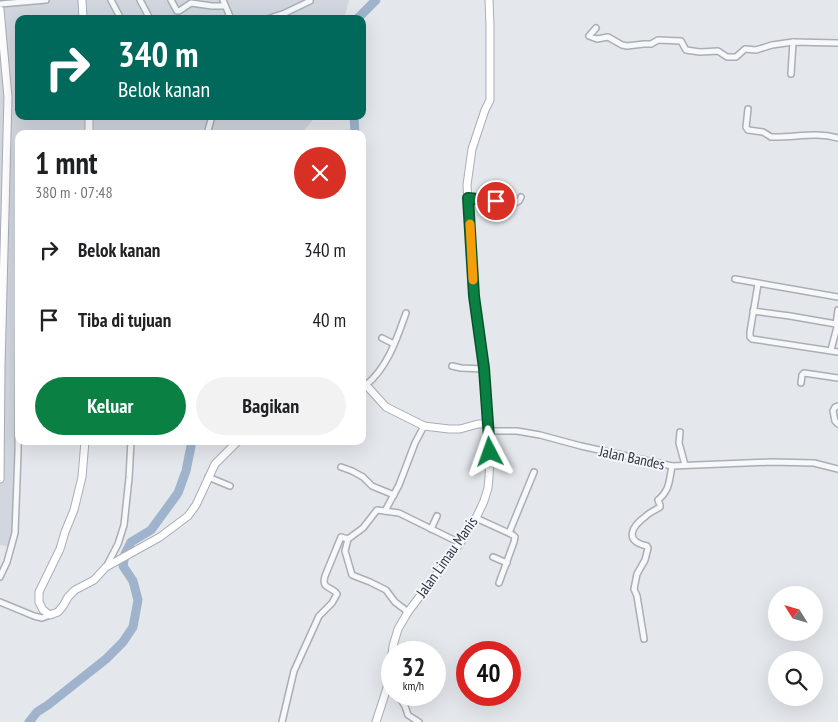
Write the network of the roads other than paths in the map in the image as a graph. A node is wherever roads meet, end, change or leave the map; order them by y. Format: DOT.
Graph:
graph roads {
  1 [pos="46,0"];
  2 [pos="82,0"];
  3 [pos="111,0"];
  4 [pos="140,0"];
  5 [pos="171,0"];
  6 [pos="489,0"];
  7 [pos="310,1"];
  8 [pos="224,3"];
  9 [pos="0,4"];
  10 [pos="0,10"];
  11 [pos="285,12"];
  12 [pos="83,15"];
  13 [pos="119,15"];
  14 [pos="148,15"];
  15 [pos="229,15"];
  16 [pos="277,15"];
  17 [pos="286,15"];
  18 [pos="596,28"];
  19 [pos="793,42"];
  20 [pos="838,43"];
  21 [pos="791,74"];
  22 [pos="748,109"];
  23 [pos="838,138"];
  24 [pos="520,197"];
  25 [pos="468,198"];
  26 [pos="735,279"];
  27 [pos="758,284"];
  28 [pos="838,297"];
  29 [pos="838,310"];
  30 [pos="753,311"];
  31 [pos="406,313"];
  32 [pos="836,324"];
  33 [pos="382,338"];
  34 [pos="394,344"];
  35 [pos="832,350"];
  36 [pos="838,352"];
  37 [pos="452,366"];
  38 [pos="484,368"];
  39 [pos="838,378"];
  40 [pos="801,383"];
  41 [pos="367,387"];
  42 [pos="838,406"];
  43 [pos="838,424"];
  44 [pos="424,426"];
  45 [pos="488,427"];
  46 [pos="680,432"];
  47 [pos="18,445"];
  48 [pos="85,445"];
  49 [pos="131,445"];
  50 [pos="234,445"];
  51 [pos="685,465"];
  52 [pos="672,466"];
  53 [pos="341,467"];
  54 [pos="838,469"];
  55 [pos="534,472"];
  56 [pos="208,477"];
  57 [pos="0,479"];
  58 [pos="230,486"];
  59 [pos="394,495"];
  60 [pos="386,510"];
  61 [pos="437,516"];
  62 [pos="476,518"];
  63 [pos="431,529"];
  64 [pos="509,533"];
  65 [pos="348,539"];
  66 [pos="460,543"];
  67 [pos="493,557"];
  68 [pos="507,563"];
  69 [pos="109,566"];
  70 [pos="0,577"];
  71 [pos="499,583"];
  72 [pos="0,602"];
  73 [pos="408,612"];
  74 [pos="50,615"];
  75 [pos="644,639"];
  76 [pos="395,641"];
  77 [pos="383,706"];
  78 [pos="405,706"];
  79 [pos="282,722"];
  80 [pos="376,722"];
  81 [pos="419,722"];
  1 -- 9 [label="street"];
  2 -- 12 [label="street"];
  3 -- 13 [label="street"];
  4 -- 14 [label="street"];
  5 -- 8 [label="street"];
  6 -- 25 [label="street, Jalan Limau Manis"];
  7 -- 11 [label="street"];
  8 -- 15 [label="street"];
  10 -- 57 [label="street"];
  11 -- 16 [label="street"];
  11 -- 17 [label="street"];
  18 -- 19 [label="street"];
  19 -- 20 [label="street"];
  19 -- 21 [label="street"];
  22 -- 23 [label="street"];
  24 -- 25 [label="street"];
  25 -- 38 [label="street, Jalan Limau Manis"];
  26 -- 27 [label="street"];
  27 -- 28 [label="street"];
  27 -- 30 [label="street"];
  29 -- 32 [label="street"];
  30 -- 32 [label="street"];
  30 -- 35 [label="street"];
  31 -- 34 [label="street"];
  32 -- 35 [label="street"];
  33 -- 34 [label="street"];
  34 -- 41 [label="street"];
  35 -- 36 [label="street"];
  37 -- 38 [label="street"];
  38 -- 45 [label="street, Jalan Limau Manis"];
  39 -- 40 [label="street"];
  41 -- 44 [label="street"];
  42 -- 43 [label="street"];
  44 -- 45 [label="street"];
  44 -- 59 [label="street"];
  45 -- 52 [label="street, Jalan Bandes"];
  45 -- 62 [label="street, Jalan Limau Manis"];
  46 -- 51 [label="street"];
  47 -- 70 [label="street"];
  48 -- 74 [label="street"];
  49 -- 69 [label="street"];
  50 -- 56 [label="street"];
  51 -- 52 [label="street, Jalan Bandes"];
  51 -- 54 [label="street, Jalan Bandes"];
  52 -- 75 [label="street"];
  53 -- 59 [label="street"];
  55 -- 64 [label="street"];
  56 -- 58 [label="street"];
  56 -- 69 [label="street"];
  59 -- 60 [label="street"];
  60 -- 63 [label="street"];
  60 -- 65 [label="street"];
  61 -- 63 [label="street"];
  62 -- 64 [label="street"];
  62 -- 66 [label="street, Jalan Limau Manis"];
  63 -- 66 [label="street"];
  64 -- 68 [label="street"];
  65 -- 73 [label="street"];
  65 -- 79 [label="street"];
  66 -- 73 [label="street, Jalan Limau Manis"];
  67 -- 68 [label="street"];
  68 -- 71 [label="street"];
  69 -- 74 [label="street"];
  72 -- 74 [label="street"];
  73 -- 76 [label="street, Jalan Limau Manis"];
  77 -- 80 [label="street, Jalan Limau Manis"];
  78 -- 81 [label="street"];
}
